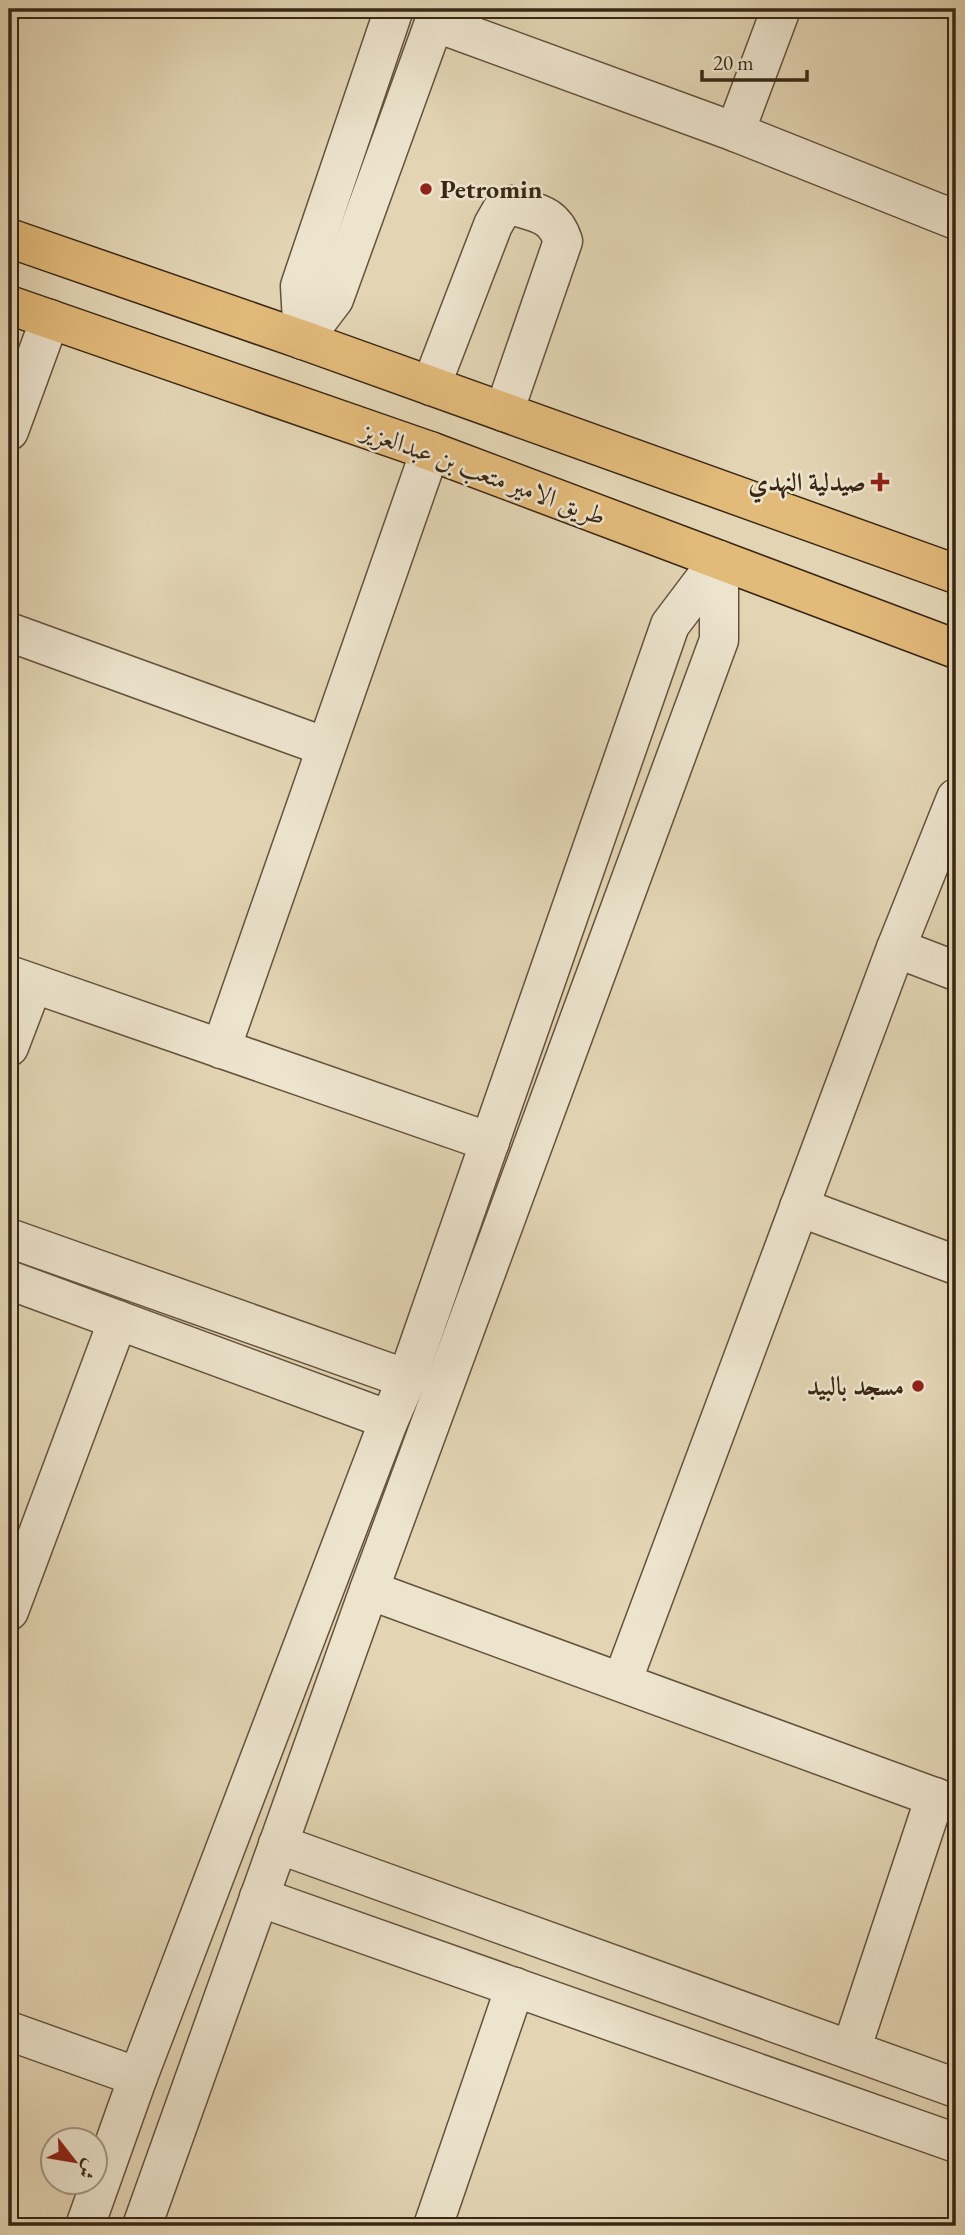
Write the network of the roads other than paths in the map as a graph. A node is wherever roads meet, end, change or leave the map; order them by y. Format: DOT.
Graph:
graph roads {
  1 [pos="394,9"];
  2 [pos="781,9"];
  3 [pos="437,15"];
  4 [pos="735,132"];
  5 [pos="956,220"];
  6 [pos="9,238"];
  7 [pos="9,305"];
  8 [pos="50,319"];
  9 [pos="303,340"];
  10 [pos="431,386"];
  11 [pos="504,412"];
  12 [pos="9,431"];
  13 [pos="430,451"];
  14 [pos="719,560"];
  15 [pos="956,574"];
  16 [pos="9,632"];
  17 [pos="956,649"];
  18 [pos="326,747"];
  19 [pos="956,798"];
  20 [pos="896,948"];
  21 [pos="956,971"];
  22 [pos="21,979"];
  23 [pos="9,1047"];
  24 [pos="221,1049"];
  25 [pos="490,1142"];
  26 [pos="799,1207"];
  27 [pos="9,1238"];
  28 [pos="956,1265"];
  29 [pos="9,1280"];
  30 [pos="118,1320"];
  31 [pos="407,1379"];
  32 [pos="389,1420"];
  33 [pos="369,1590"];
  34 [pos="11,1594"];
  35 [pos="622,1682"];
  36 [pos="945,1801"];
  37 [pos="278,1844"];
  38 [pos="259,1897"];
  39 [pos="514,1987"];
  40 [pos="9,2031"];
  41 [pos="851,2050"];
  42 [pos="138,2077"];
  43 [pos="956,2088"];
  44 [pos="956,2143"];
  45 [pos="85,2226"];
  46 [pos="142,2226"];
  47 [pos="433,2226"];
  1 -- 9 [label="street"];
  2 -- 4 [label="street"];
  3 -- 4 [label="street"];
  3 -- 9 [label="street"];
  4 -- 5 [label="street"];
  6 -- 9 [label="main road"];
  7 -- 8 [label="main road, طريق الامير متعب بن عبدالعزيز"];
  8 -- 12 [label="street"];
  8 -- 13 [label="main road, طريق الامير متعب بن عبدالعزيز"];
  9 -- 10 [label="main road"];
  10 -- 11 [label="main road"];
  10 -- 11 [label="street"];
  11 -- 15 [label="main road"];
  13 -- 14 [label="main road, طريق الامير متعب بن عبدالعزيز"];
  13 -- 18 [label="street"];
  14 -- 17 [label="main road, طريق الامير متعب بن عبدالعزيز"];
  14 -- 25 [label="street"];
  14 -- 33 [label="street"];
  16 -- 18 [label="street"];
  18 -- 24 [label="street"];
  19 -- 20 [label="street"];
  20 -- 21 [label="street"];
  20 -- 26 [label="street"];
  22 -- 23 [label="street"];
  22 -- 24 [label="street"];
  24 -- 25 [label="street"];
  25 -- 31 [label="street"];
  26 -- 28 [label="street"];
  26 -- 35 [label="street"];
  27 -- 31 [label="street"];
  29 -- 30 [label="street"];
  30 -- 32 [label="street"];
  30 -- 34 [label="street"];
  31 -- 32 [label="street"];
  32 -- 42 [label="street"];
  33 -- 35 [label="street"];
  33 -- 37 [label="street"];
  35 -- 36 [label="street"];
  36 -- 41 [label="street"];
  37 -- 38 [label="street"];
  37 -- 41 [label="street"];
  38 -- 39 [label="street"];
  38 -- 46 [label="street"];
  39 -- 44 [label="street"];
  39 -- 47 [label="street"];
  40 -- 42 [label="street"];
  41 -- 43 [label="street"];
  42 -- 45 [label="street"];
}
